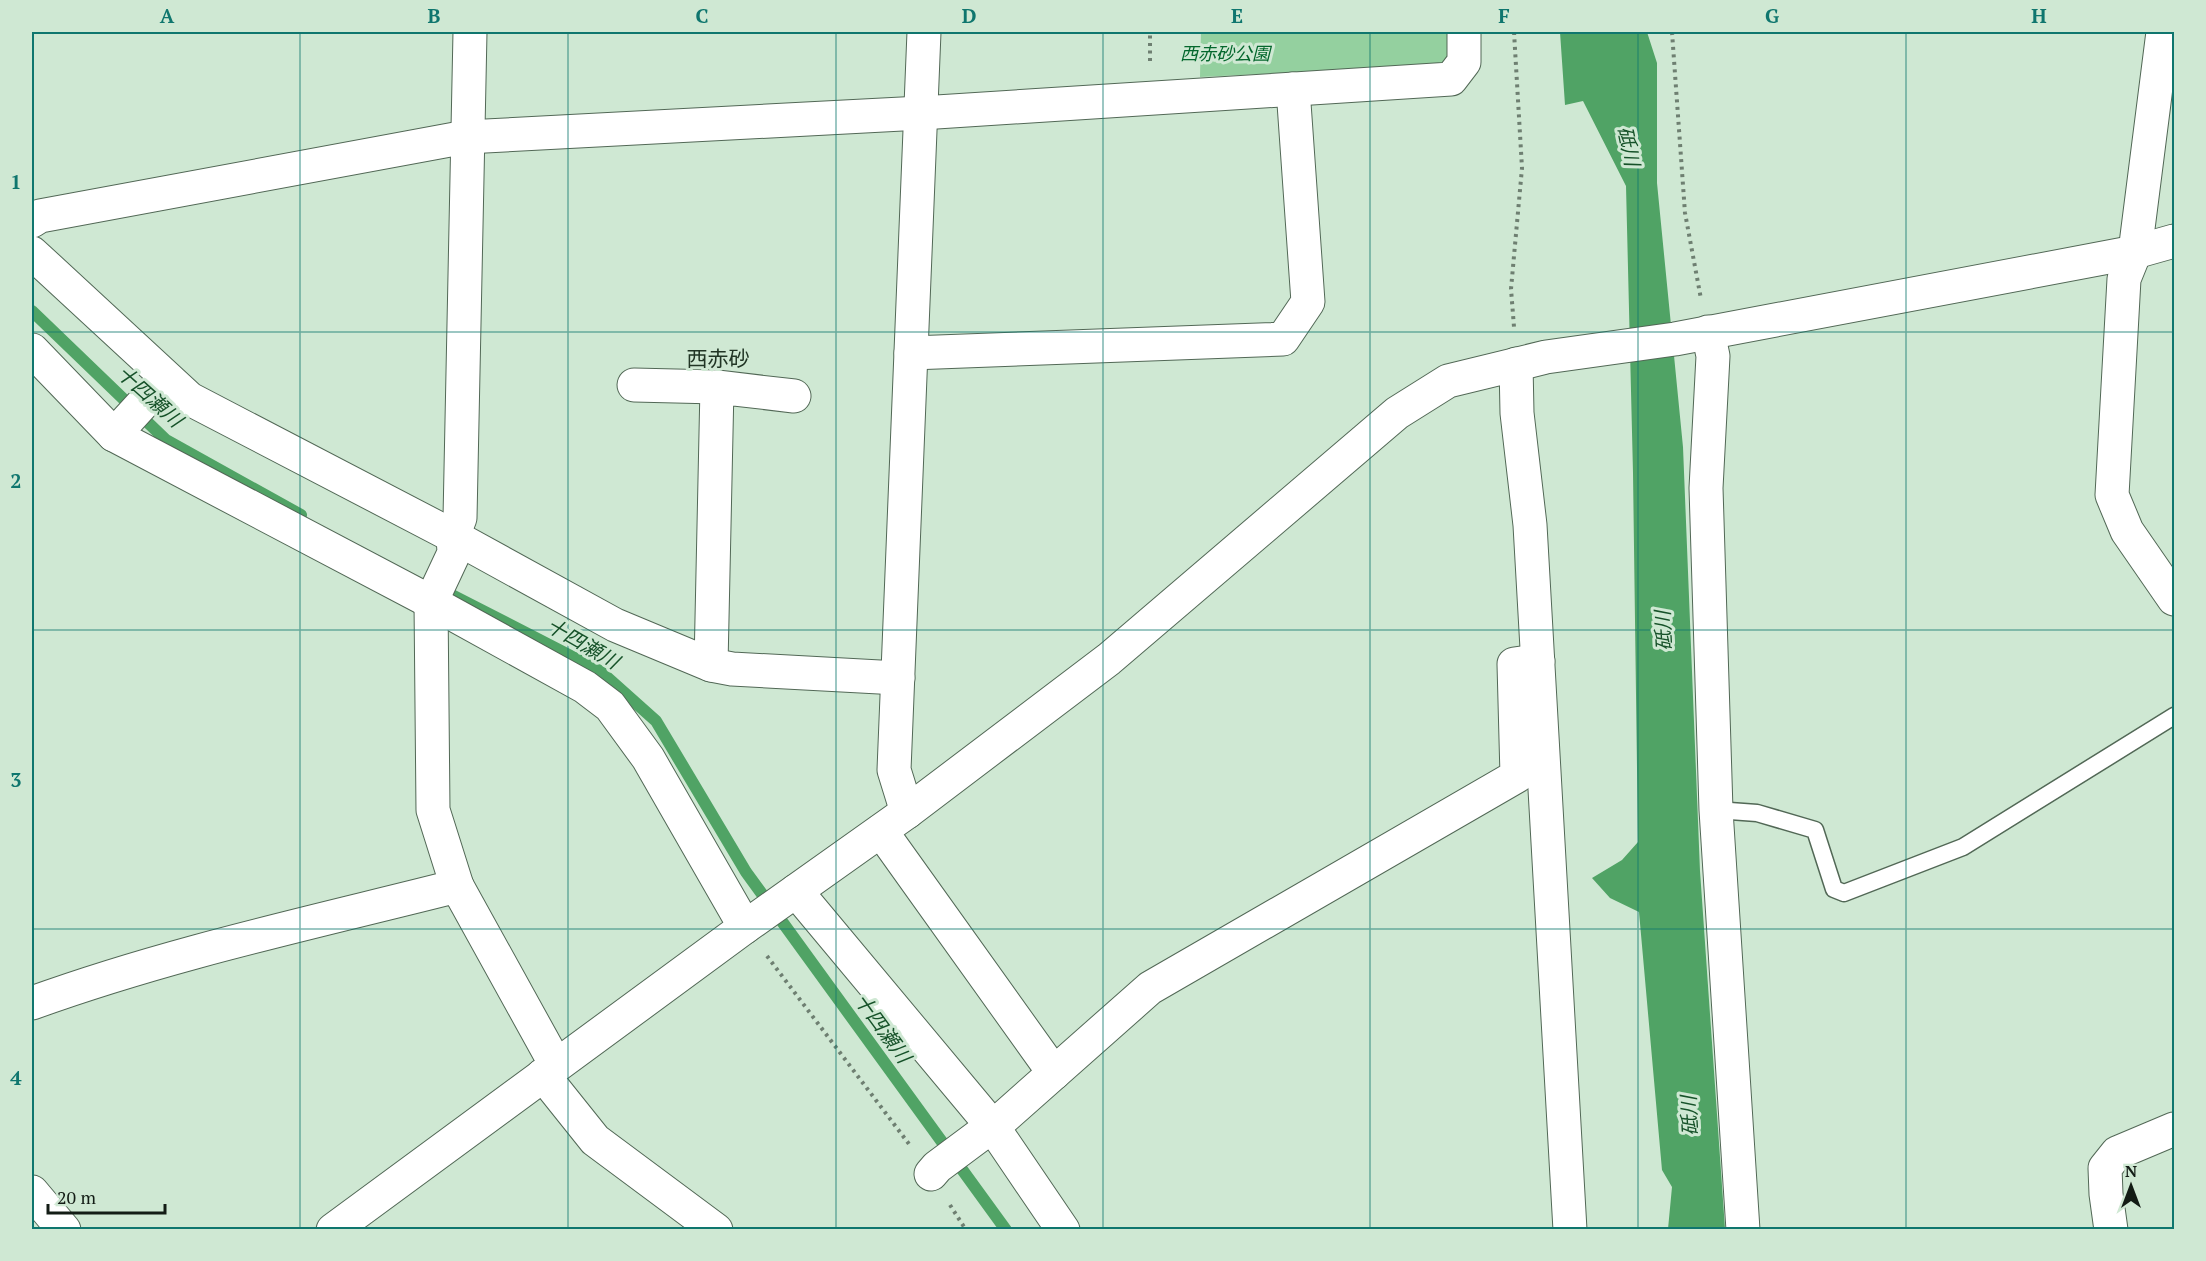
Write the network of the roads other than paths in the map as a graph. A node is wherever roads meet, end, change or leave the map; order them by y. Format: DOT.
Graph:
graph roads {
  1 [pos="470,32"];
  2 [pos="924,32"];
  3 [pos="1464,32"];
  4 [pos="2163,32"];
  5 [pos="1293,90"];
  6 [pos="921,113"];
  7 [pos="466,137"];
  8 [pos="32,221"];
  9 [pos="2175,241"];
  10 [pos="2135,252"];
  11 [pos="32,253"];
  12 [pos="1708,332"];
  13 [pos="32,350"];
  14 [pos="911,353"];
  15 [pos="1531,361"];
  16 [pos="163,382"];
  17 [pos="634,386"];
  18 [pos="717,387"];
  19 [pos="794,396"];
  20 [pos="118,431"];
  21 [pos="453,544"];
  22 [pos="432,599"];
  23 [pos="2175,599"];
  24 [pos="1538,661"];
  25 [pos="711,665"];
  26 [pos="898,678"];
  27 [pos="2175,716"];
  28 [pos="1716,810"];
  29 [pos="907,812"];
  30 [pos="881,831"];
  31 [pos="457,886"];
  32 [pos="793,893"];
  33 [pos="748,925"];
  34 [pos="32,1003"];
  35 [pos="549,1070"];
  36 [pos="1054,1073"];
  37 [pos="988,1129"];
  38 [pos="2175,1129"];
  39 [pos="934,1171"];
  40 [pos="32,1192"];
  41 [pos="64,1230"];
  42 [pos="333,1230"];
  43 [pos="716,1230"];
  44 [pos="1063,1230"];
  45 [pos="1570,1230"];
  46 [pos="1743,1230"];
  47 [pos="2111,1230"];
  1 -- 7 [label="street"];
  2 -- 6 [label="street"];
  3 -- 5 [label="street"];
  4 -- 10 [label="street"];
  5 -- 6 [label="street"];
  5 -- 14 [label="street"];
  6 -- 7 [label="street"];
  6 -- 14 [label="street"];
  7 -- 8 [label="street"];
  7 -- 21 [label="street"];
  9 -- 10 [label="street"];
  10 -- 12 [label="street"];
  10 -- 23 [label="street"];
  11 -- 16 [label="street"];
  12 -- 15 [label="street"];
  12 -- 28 [label="street"];
  13 -- 20 [label="street"];
  14 -- 26 [label="street"];
  15 -- 24 [label="street"];
  15 -- 29 [label="street"];
  16 -- 20 [label="street"];
  16 -- 21 [label="street"];
  17 -- 18 [label="street"];
  18 -- 19 [label="street"];
  18 -- 25 [label="street"];
  20 -- 22 [label="street"];
  21 -- 22 [label="street"];
  21 -- 25 [label="street"];
  22 -- 31 [label="street"];
  22 -- 33 [label="street"];
  24 -- 36 [label="street"];
  24 -- 45 [label="street"];
  25 -- 26 [label="street"];
  26 -- 29 [label="street"];
  27 -- 28 [label="lane"];
  28 -- 46 [label="street"];
  29 -- 30 [label="street"];
  30 -- 32 [label="street"];
  30 -- 36 [label="street"];
  31 -- 34 [label="street"];
  31 -- 35 [label="street"];
  32 -- 33 [label="street"];
  32 -- 37 [label="street"];
  33 -- 35 [label="street"];
  35 -- 42 [label="street"];
  35 -- 43 [label="street"];
  36 -- 37 [label="street"];
  37 -- 39 [label="street"];
  37 -- 44 [label="street"];
  38 -- 47 [label="street"];
  40 -- 41 [label="street"];
}
